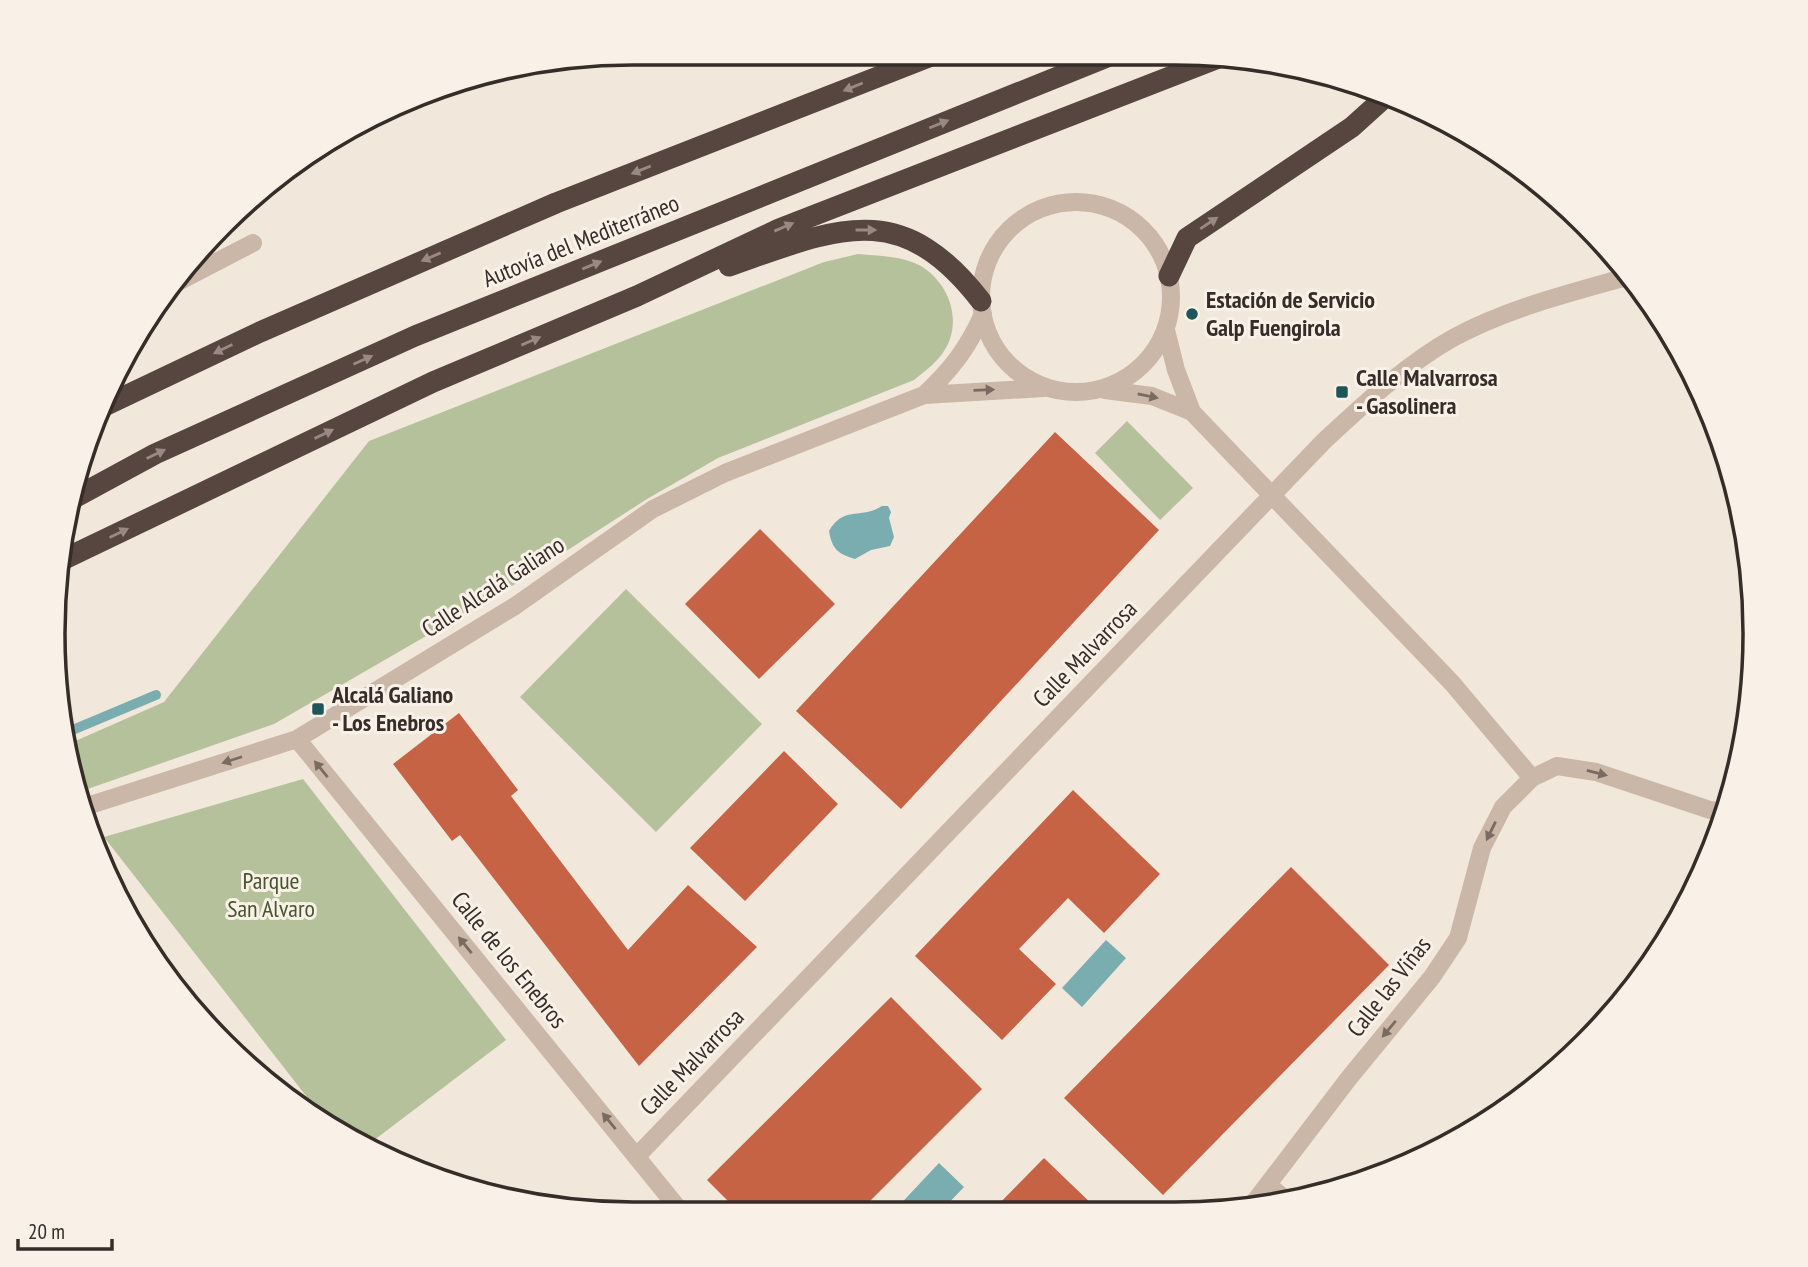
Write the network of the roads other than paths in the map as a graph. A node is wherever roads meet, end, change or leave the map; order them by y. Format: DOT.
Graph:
graph roads {
  1 [pos="906,65"];
  2 [pos="1085,65"];
  3 [pos="1200,66"];
  4 [pos="1379,103"];
  5 [pos="253,243"];
  6 [pos="192,275"];
  7 [pos="1169,275"];
  8 [pos="1619,279"];
  9 [pos="638,296"];
  10 [pos="982,308"];
  11 [pos="1166,330"];
  12 [pos="1044,388"];
  13 [pos="1102,390"];
  14 [pos="924,396"];
  15 [pos="115,401"];
  16 [pos="1192,412"];
  17 [pos="82,493"];
  18 [pos="1271,496"];
  19 [pos="70,556"];
  20 [pos="297,739"];
  21 [pos="1532,778"];
  22 [pos="91,805"];
  23 [pos="1715,810"];
  24 [pos="638,1155"];
  25 [pos="1268,1185"];
  26 [pos="1277,1192"];
  27 [pos="1260,1195"];
  28 [pos="674,1202"];
  1 -- 15 [label="highway, Autovía del Mediterráneo, one-way"];
  17 -- 2 [label="highway, Autovía del Mediterráneo, one-way"];
  9 -- 3 [label="highway, one-way"];
  7 -- 4 [label="highway, one-way"];
  5 -- 6 [label="street"];
  7 -- 10 [label="street"];
  7 -- 11 [label="street"];
  8 -- 18 [label="street, Calle Malvarrosa"];
  9 -- 10 [label="highway, one-way"];
  19 -- 9 [label="highway, one-way"];
  10 -- 12 [label="street"];
  10 -- 14 [label="street, Calle Alcalá Galiano"];
  11 -- 13 [label="street"];
  11 -- 16 [label="street"];
  12 -- 13 [label="street"];
  14 -- 12 [label="street, Calle Alcalá Galiano, one-way"];
  13 -- 16 [label="street, one-way"];
  14 -- 20 [label="street, Calle Alcalá Galiano"];
  16 -- 18 [label="street"];
  18 -- 21 [label="street"];
  18 -- 24 [label="street, Calle Malvarrosa"];
  20 -- 22 [label="street, Calle Alcalá Galiano, one-way"];
  24 -- 20 [label="street, Calle de los Enebros, one-way"];
  21 -- 23 [label="street, one-way"];
  21 -- 25 [label="street, Calle las Viñas, one-way"];
  24 -- 28 [label="street, Calle de los Enebros"];
  25 -- 26 [label="street"];
  25 -- 27 [label="street, Calle las Viñas"];
}
